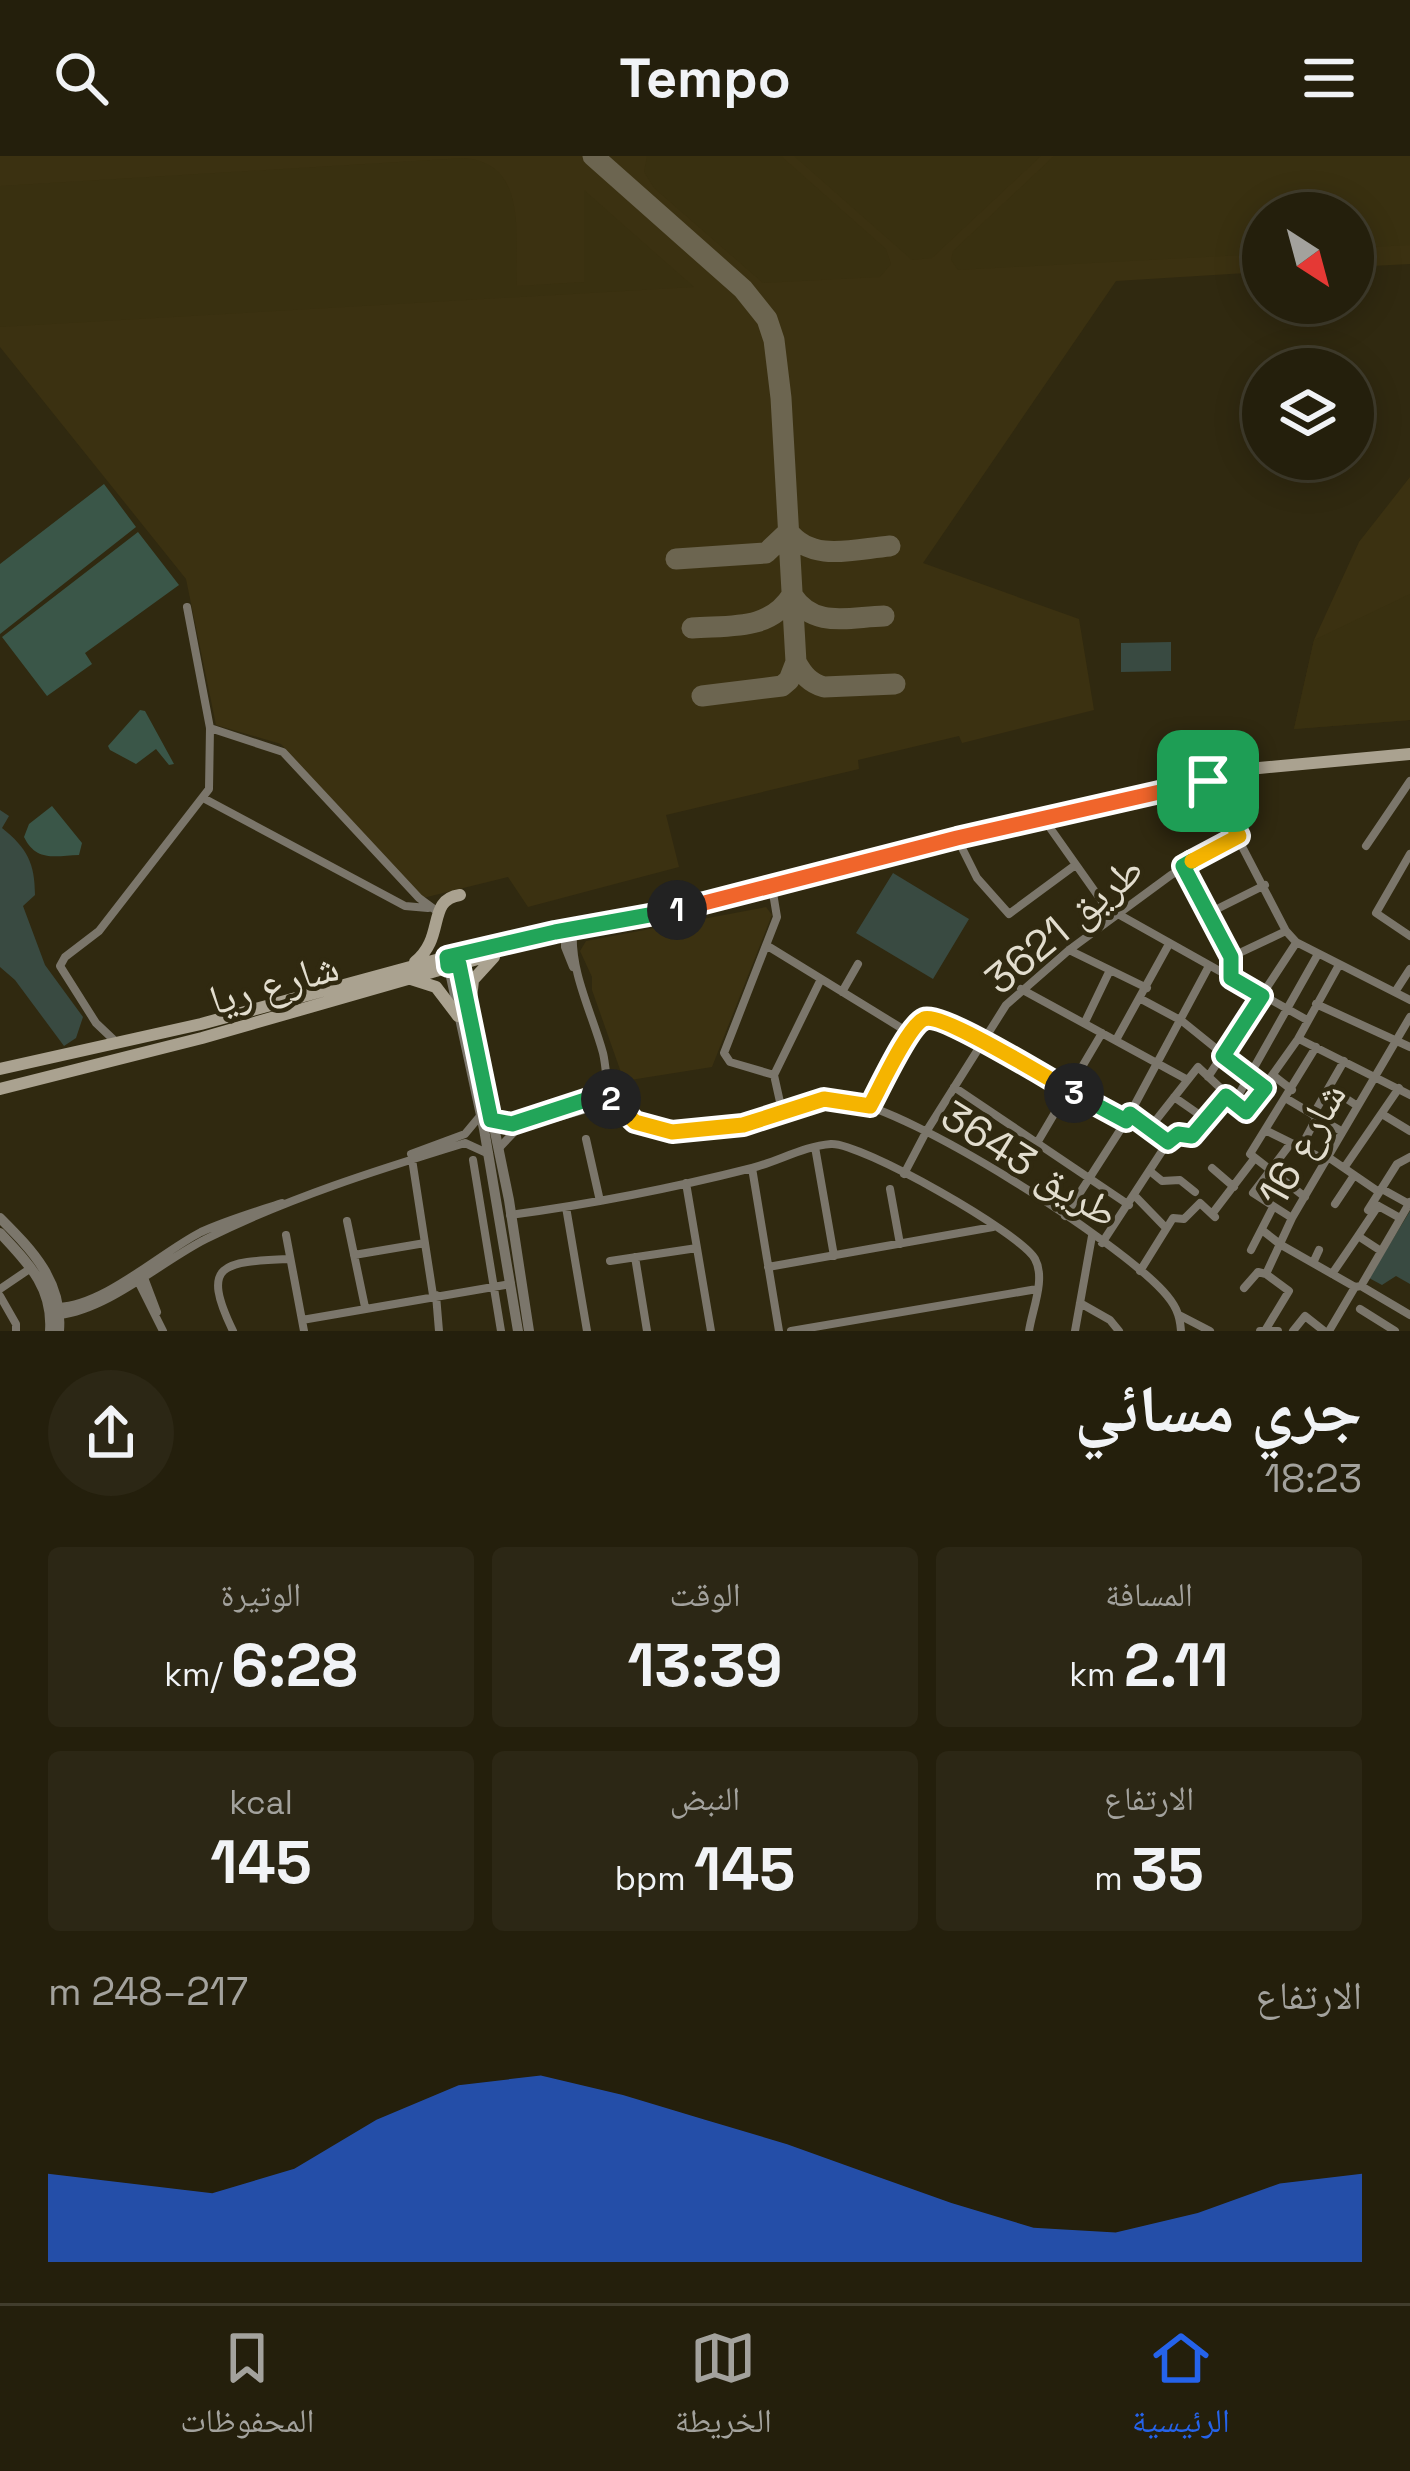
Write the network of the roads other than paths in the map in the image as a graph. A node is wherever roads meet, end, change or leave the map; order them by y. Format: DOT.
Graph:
graph roads {
  1 [pos="187,607"];
  2 [pos="210,728"];
  3 [pos="1410,754"];
  4 [pos="1208,781"];
  5 [pos="1410,781"];
  6 [pos="205,799"];
  7 [pos="1043,818"];
  8 [pos="1239,836"];
  9 [pos="957,838"];
  10 [pos="1366,846"];
  11 [pos="1410,854"];
  12 [pos="1074,866"];
  13 [pos="1183,866"];
  14 [pos="1264,885"];
  15 [pos="772,887"];
  16 [pos="460,895"];
  17 [pos="434,910"];
  18 [pos="1208,913"];
  19 [pos="1116,916"];
  20 [pos="569,931"];
  21 [pos="1286,931"];
  22 [pos="1410,936"];
  23 [pos="1296,942"];
  24 [pos="1169,944"];
  25 [pos="766,946"];
  26 [pos="1069,950"];
  27 [pos="502,952"];
  28 [pos="1318,954"];
  29 [pos="1231,957"];
  30 [pos="453,960"];
  31 [pos="858,964"];
  32 [pos="1339,965"];
  33 [pos="1209,966"];
  34 [pos="1410,969"];
  35 [pos="1110,970"];
  36 [pos="406,972"];
  37 [pos="1231,978"];
  38 [pos="821,979"];
  39 [pos="1147,988"];
  40 [pos="1022,989"];
  41 [pos="842,992"];
  42 [pos="1395,992"];
  43 [pos="1262,996"];
  44 [pos="1141,998"];
  45 [pos="1410,1000"];
  46 [pos="1316,1004"];
  47 [pos="1287,1009"];
  48 [pos="464,1017"];
  49 [pos="1410,1017"];
  50 [pos="1307,1020"];
  51 [pos="1182,1021"];
  52 [pos="96,1023"];
  53 [pos="1085,1023"];
  54 [pos="1102,1033"];
  55 [pos="910,1034"];
  56 [pos="1298,1039"];
  57 [pos="1116,1040"];
  58 [pos="1396,1040"];
  59 [pos="982,1041"];
  60 [pos="118,1043"];
  61 [pos="1316,1047"];
  62 [pos="1410,1047"];
  63 [pos="83,1051"];
  64 [pos="1223,1056"];
  65 [pos="1344,1061"];
  66 [pos="1157,1064"];
  67 [pos="0,1069"];
  68 [pos="774,1075"];
  69 [pos="1274,1076"];
  70 [pos="1374,1076"];
  71 [pos="1208,1077"];
  72 [pos="1186,1079"];
  73 [pos="1251,1079"];
  74 [pos="954,1087"];
  75 [pos="1265,1088"];
  76 [pos="1330,1088"];
  77 [pos="1399,1088"];
  78 [pos="0,1089"];
  79 [pos="1069,1090"];
  80 [pos="1290,1095"];
  81 [pos="1410,1095"];
  82 [pos="1174,1096"];
  83 [pos="611,1097"];
  84 [pos="1230,1100"];
  85 [pos="1356,1105"];
  86 [pos="870,1106"];
  87 [pos="782,1112"];
  88 [pos="1382,1114"];
  89 [pos="1315,1116"];
  90 [pos="486,1117"];
  91 [pos="1128,1118"];
  92 [pos="1207,1120"];
  93 [pos="1149,1129"];
  94 [pos="1265,1130"];
  95 [pos="1341,1131"];
  96 [pos="1410,1131"];
  97 [pos="926,1132"];
  98 [pos="586,1138"];
  99 [pos="1168,1142"];
  100 [pos="1037,1143"];
  101 [pos="1296,1145"];
  102 [pos="815,1147"];
  103 [pos="493,1152"];
  104 [pos="1410,1157"];
  105 [pos="1327,1158"];
  106 [pos="412,1159"];
  107 [pos="1254,1159"];
  108 [pos="473,1160"];
  109 [pos="1397,1164"];
  110 [pos="389,1166"];
  111 [pos="752,1168"];
  112 [pos="1212,1168"];
  113 [pos="1344,1168"];
  114 [pos="1410,1171"];
  115 [pos="1150,1172"];
  116 [pos="1269,1172"];
  117 [pos="904,1174"];
  118 [pos="1353,1177"];
  119 [pos="1088,1178"];
  120 [pos="686,1183"];
  121 [pos="1234,1187"];
  122 [pos="890,1189"];
  123 [pos="1381,1191"];
  124 [pos="1195,1192"];
  125 [pos="1305,1197"];
  126 [pos="1132,1200"];
  127 [pos="600,1202"];
  128 [pos="1409,1203"];
  129 [pos="1335,1204"];
  130 [pos="1373,1206"];
  131 [pos="566,1208"];
  132 [pos="1272,1209"];
  133 [pos="506,1216"];
  134 [pos="1064,1216"];
  135 [pos="1292,1218"];
  136 [pos="1400,1218"];
  137 [pos="347,1220"];
  138 [pos="994,1226"];
  139 [pos="2,1227"];
  140 [pos="1165,1227"];
  141 [pos="1262,1230"];
  142 [pos="286,1235"];
  143 [pos="1092,1236"];
  144 [pos="1358,1237"];
  145 [pos="425,1243"];
  146 [pos="900,1244"];
  147 [pos="1102,1244"];
  148 [pos="1282,1245"];
  149 [pos="697,1248"];
  150 [pos="1252,1250"];
  151 [pos="1319,1250"];
  152 [pos="1381,1251"];
  153 [pos="354,1255"];
  154 [pos="834,1256"];
  155 [pos="635,1257"];
  156 [pos="287,1259"];
  157 [pos="610,1261"];
  158 [pos="1313,1263"];
  159 [pos="32,1267"];
  160 [pos="768,1267"];
  161 [pos="1140,1271"];
  162 [pos="1266,1274"];
  163 [pos="1332,1274"];
  164 [pos="139,1275"];
  165 [pos="511,1284"];
  166 [pos="1358,1286"];
  167 [pos="494,1287"];
  168 [pos="1244,1288"];
  169 [pos="1037,1289"];
  170 [pos="0,1293"];
  171 [pos="434,1295"];
  172 [pos="1079,1304"];
  173 [pos="366,1308"];
  174 [pos="1360,1310"];
  175 [pos="55,1311"];
  176 [pos="1181,1316"];
  177 [pos="1410,1317"];
  178 [pos="302,1320"];
  179 [pos="1263,1330"];
  180 [pos="16,1331"];
  181 [pos="55,1331"];
  182 [pos="163,1331"];
  183 [pos="233,1331"];
  184 [pos="304,1331"];
  185 [pos="440,1331"];
  186 [pos="501,1331"];
  187 [pos="518,1331"];
  188 [pos="529,1331"];
  189 [pos="587,1331"];
  190 [pos="647,1331"];
  191 [pos="710,1331"];
  192 [pos="779,1331"];
  193 [pos="791,1331"];
  194 [pos="1029,1331"];
  195 [pos="1075,1331"];
  196 [pos="1119,1331"];
  197 [pos="1181,1331"];
  198 [pos="1210,1331"];
  199 [pos="1278,1331"];
  200 [pos="1293,1331"];
  201 [pos="1326,1331"];
  202 [pos="1398,1331"];
  1 -- 2 [label="street"];
  2 -- 6 [label="street"];
  2 -- 17 [label="street"];
  3 -- 4 [label="main road, شارع ريا"];
  4 -- 7 [label="main road, شارع ريا"];
  4 -- 8 [label="street"];
  5 -- 10 [label="street"];
  6 -- 17 [label="street"];
  6 -- 52 [label="street"];
  7 -- 9 [label="main road, شارع ريا"];
  7 -- 12 [label="street"];
  8 -- 13 [label="street, طريق 3621"];
  8 -- 14 [label="street"];
  9 -- 12 [label="street"];
  9 -- 15 [label="main road, شارع ريا"];
  11 -- 22 [label="street"];
  12 -- 19 [label="street"];
  13 -- 18 [label="street"];
  13 -- 19 [label="street, طريق 3621"];
  14 -- 18 [label="street"];
  14 -- 21 [label="street"];
  15 -- 20 [label="main road, شارع ريا"];
  15 -- 25 [label="street"];
  16 -- 17 [label="main road"];
  17 -- 36 [label="main road"];
  18 -- 29 [label="street"];
  19 -- 24 [label="street"];
  19 -- 26 [label="street, طريق 3621"];
  20 -- 27 [label="main road, شارع ريا"];
  20 -- 30 [label="main road, شارع ريا"];
  20 -- 83 [label="street"];
  21 -- 23 [label="street"];
  21 -- 29 [label="street"];
  23 -- 28 [label="street"];
  23 -- 43 [label="street"];
  24 -- 33 [label="street"];
  24 -- 39 [label="street"];
  25 -- 38 [label="street"];
  25 -- 68 [label="street"];
  26 -- 35 [label="street"];
  26 -- 40 [label="street, طريق 3621"];
  27 -- 30 [label="main road, شارع ريا"];
  27 -- 48 [label="main road"];
  28 -- 32 [label="street"];
  28 -- 47 [label="street"];
  29 -- 37 [label="street"];
  30 -- 36 [label="main road, شارع ريا"];
  30 -- 48 [label="street"];
  31 -- 41 [label="street"];
  32 -- 42 [label="street"];
  32 -- 46 [label="street"];
  33 -- 37 [label="street"];
  33 -- 51 [label="street"];
  34 -- 42 [label="street"];
  35 -- 39 [label="street"];
  35 -- 53 [label="street"];
  36 -- 48 [label="main road"];
  36 -- 60 [label="main road, شارع ريا"];
  36 -- 78 [label="main road, شارع ريا"];
  37 -- 43 [label="street"];
  38 -- 41 [label="street"];
  38 -- 68 [label="street"];
  39 -- 44 [label="street"];
  40 -- 53 [label="street"];
  40 -- 59 [label="street, طريق 3621"];
  41 -- 55 [label="street"];
  42 -- 45 [label="street"];
  43 -- 47 [label="street"];
  43 -- 64 [label="street"];
  44 -- 51 [label="street"];
  44 -- 57 [label="street"];
  46 -- 50 [label="street"];
  46 -- 58 [label="street"];
  47 -- 50 [label="street"];
  47 -- 73 [label="street"];
  48 -- 90 [label="street"];
  49 -- 58 [label="street, شارع 16"];
  50 -- 56 [label="street"];
  51 -- 64 [label="street"];
  51 -- 66 [label="street"];
  52 -- 60 [label="street"];
  52 -- 63 [label="street"];
  53 -- 54 [label="street"];
  54 -- 57 [label="street"];
  54 -- 79 [label="street"];
  55 -- 59 [label="street"];
  55 -- 86 [label="street"];
  56 -- 61 [label="street"];
  56 -- 69 [label="street"];
  57 -- 66 [label="street"];
  58 -- 62 [label="street"];
  58 -- 70 [label="street, شارع 16"];
  59 -- 74 [label="street, طريق 3621"];
  59 -- 79 [label="street"];
  60 -- 63 [label="main road, شارع ريا"];
  61 -- 65 [label="street"];
  61 -- 80 [label="street"];
  63 -- 67 [label="main road, شارع ريا"];
  64 -- 71 [label="street"];
  64 -- 73 [label="street"];
  65 -- 70 [label="street"];
  65 -- 76 [label="street"];
  66 -- 72 [label="street"];
  66 -- 91 [label="street"];
  68 -- 87 [label="street"];
  69 -- 75 [label="street"];
  69 -- 80 [label="street"];
  70 -- 77 [label="street"];
  70 -- 85 [label="street, شارع 16"];
  71 -- 72 [label="street"];
  71 -- 84 [label="street"];
  72 -- 82 [label="street"];
  73 -- 75 [label="street"];
  73 -- 84 [label="street"];
  74 -- 97 [label="street, طريق 3621"];
  74 -- 100 [label="street"];
  75 -- 84 [label="street"];
  76 -- 85 [label="street"];
  76 -- 89 [label="street"];
  77 -- 81 [label="street"];
  77 -- 88 [label="street"];
  79 -- 91 [label="street"];
  79 -- 100 [label="street"];
  80 -- 89 [label="street"];
  80 -- 94 [label="street"];
  82 -- 92 [label="street"];
  82 -- 93 [label="street"];
  83 -- 87 [label="street, طريق 3643"];
  83 -- 90 [label="street"];
  83 -- 103 [label="street"];
  84 -- 92 [label="street"];
  85 -- 95 [label="street, شارع 16"];
  86 -- 87 [label="street, طريق 3643"];
  86 -- 97 [label="street, طريق 3643"];
  88 -- 96 [label="street"];
  88 -- 113 [label="street"];
  89 -- 95 [label="street"];
  89 -- 101 [label="street"];
  90 -- 103 [label="street"];
  90 -- 110 [label="street"];
  91 -- 93 [label="street"];
  91 -- 119 [label="street"];
  92 -- 99 [label="street"];
  93 -- 99 [label="street"];
  94 -- 101 [label="street"];
  94 -- 107 [label="street"];
  95 -- 105 [label="street, شارع 16"];
  97 -- 117 [label="street, طريق 3621"];
  97 -- 134 [label="street, طريق 3643"];
  98 -- 127 [label="street"];
  99 -- 115 [label="street"];
  100 -- 119 [label="street"];
  101 -- 105 [label="street"];
  101 -- 116 [label="street"];
  102 -- 111 [label="street"];
  102 -- 117 [label="street"];
  102 -- 154 [label="street"];
  103 -- 106 [label="street"];
  103 -- 133 [label="street"];
  104 -- 109 [label="street"];
  105 -- 113 [label="street"];
  105 -- 125 [label="street, شارع 16"];
  106 -- 110 [label="street"];
  106 -- 145 [label="street"];
  107 -- 116 [label="street"];
  107 -- 121 [label="street"];
  108 -- 167 [label="street"];
  109 -- 114 [label="street"];
  109 -- 123 [label="street"];
  110 -- 164 [label="street"];
  111 -- 120 [label="street"];
  111 -- 160 [label="street"];
  112 -- 121 [label="street"];
  113 -- 118 [label="street"];
  115 -- 124 [label="street"];
  115 -- 126 [label="street"];
  116 -- 125 [label="street"];
  116 -- 132 [label="street"];
  117 -- 138 [label="street"];
  118 -- 123 [label="street"];
  118 -- 129 [label="street"];
  119 -- 126 [label="street"];
  119 -- 134 [label="street"];
  120 -- 127 [label="street"];
  120 -- 149 [label="street"];
  121 -- 140 [label="street"];
  122 -- 146 [label="street"];
  123 -- 128 [label="street"];
  123 -- 130 [label="street"];
  125 -- 135 [label="street, شارع 16"];
  126 -- 140 [label="street"];
  126 -- 147 [label="street"];
  127 -- 131 [label="street"];
  128 -- 136 [label="street"];
  130 -- 136 [label="street"];
  130 -- 144 [label="street"];
  131 -- 133 [label="street"];
  131 -- 189 [label="street"];
  132 -- 135 [label="street"];
  132 -- 141 [label="street"];
  133 -- 165 [label="street"];
  133 -- 188 [label="street"];
  134 -- 143 [label="street, طريق 3643"];
  135 -- 148 [label="street, شارع 16"];
  136 -- 152 [label="street"];
  137 -- 153 [label="street"];
  138 -- 146 [label="street"];
  138 -- 169 [label="street"];
  139 -- 159 [label="street"];
  139 -- 175 [label="street"];
  140 -- 161 [label="street"];
  141 -- 148 [label="street"];
  141 -- 150 [label="street"];
  142 -- 156 [label="street"];
  143 -- 147 [label="street, طريق 3643"];
  143 -- 172 [label="street"];
  144 -- 152 [label="street"];
  144 -- 163 [label="street"];
  145 -- 153 [label="street"];
  145 -- 171 [label="street"];
  146 -- 154 [label="street"];
  147 -- 161 [label="street, طريق 3643"];
  148 -- 158 [label="street"];
  148 -- 162 [label="street, شارع 16"];
  149 -- 155 [label="street"];
  149 -- 191 [label="street"];
  151 -- 158 [label="street"];
  152 -- 166 [label="street"];
  153 -- 173 [label="street"];
  154 -- 160 [label="street"];
  155 -- 157 [label="street"];
  155 -- 190 [label="street"];
  156 -- 178 [label="street"];
  156 -- 183 [label="street"];
  158 -- 163 [label="street"];
  159 -- 170 [label="street"];
  159 -- 175 [label="street"];
  160 -- 192 [label="street"];
  161 -- 176 [label="street, طريق 3643"];
  162 -- 168 [label="street, شارع 16"];
  162 -- 179 [label="street"];
  163 -- 166 [label="street"];
  164 -- 175 [label="street"];
  164 -- 182 [label="street"];
  165 -- 167 [label="street"];
  165 -- 187 [label="street"];
  166 -- 177 [label="street"];
  166 -- 201 [label="street"];
  167 -- 171 [label="street"];
  167 -- 186 [label="street"];
  169 -- 193 [label="street"];
  169 -- 194 [label="street"];
  170 -- 180 [label="street"];
  171 -- 173 [label="street"];
  171 -- 185 [label="street"];
  172 -- 195 [label="street"];
  172 -- 196 [label="street"];
  173 -- 178 [label="street"];
  174 -- 202 [label="street"];
  175 -- 181 [label="street"];
  176 -- 197 [label="street"];
  176 -- 198 [label="street"];
  177 -- 202 [label="street"];
  178 -- 184 [label="street"];
  179 -- 199 [label="street"];
  200 -- 201 [label="street"];
}
